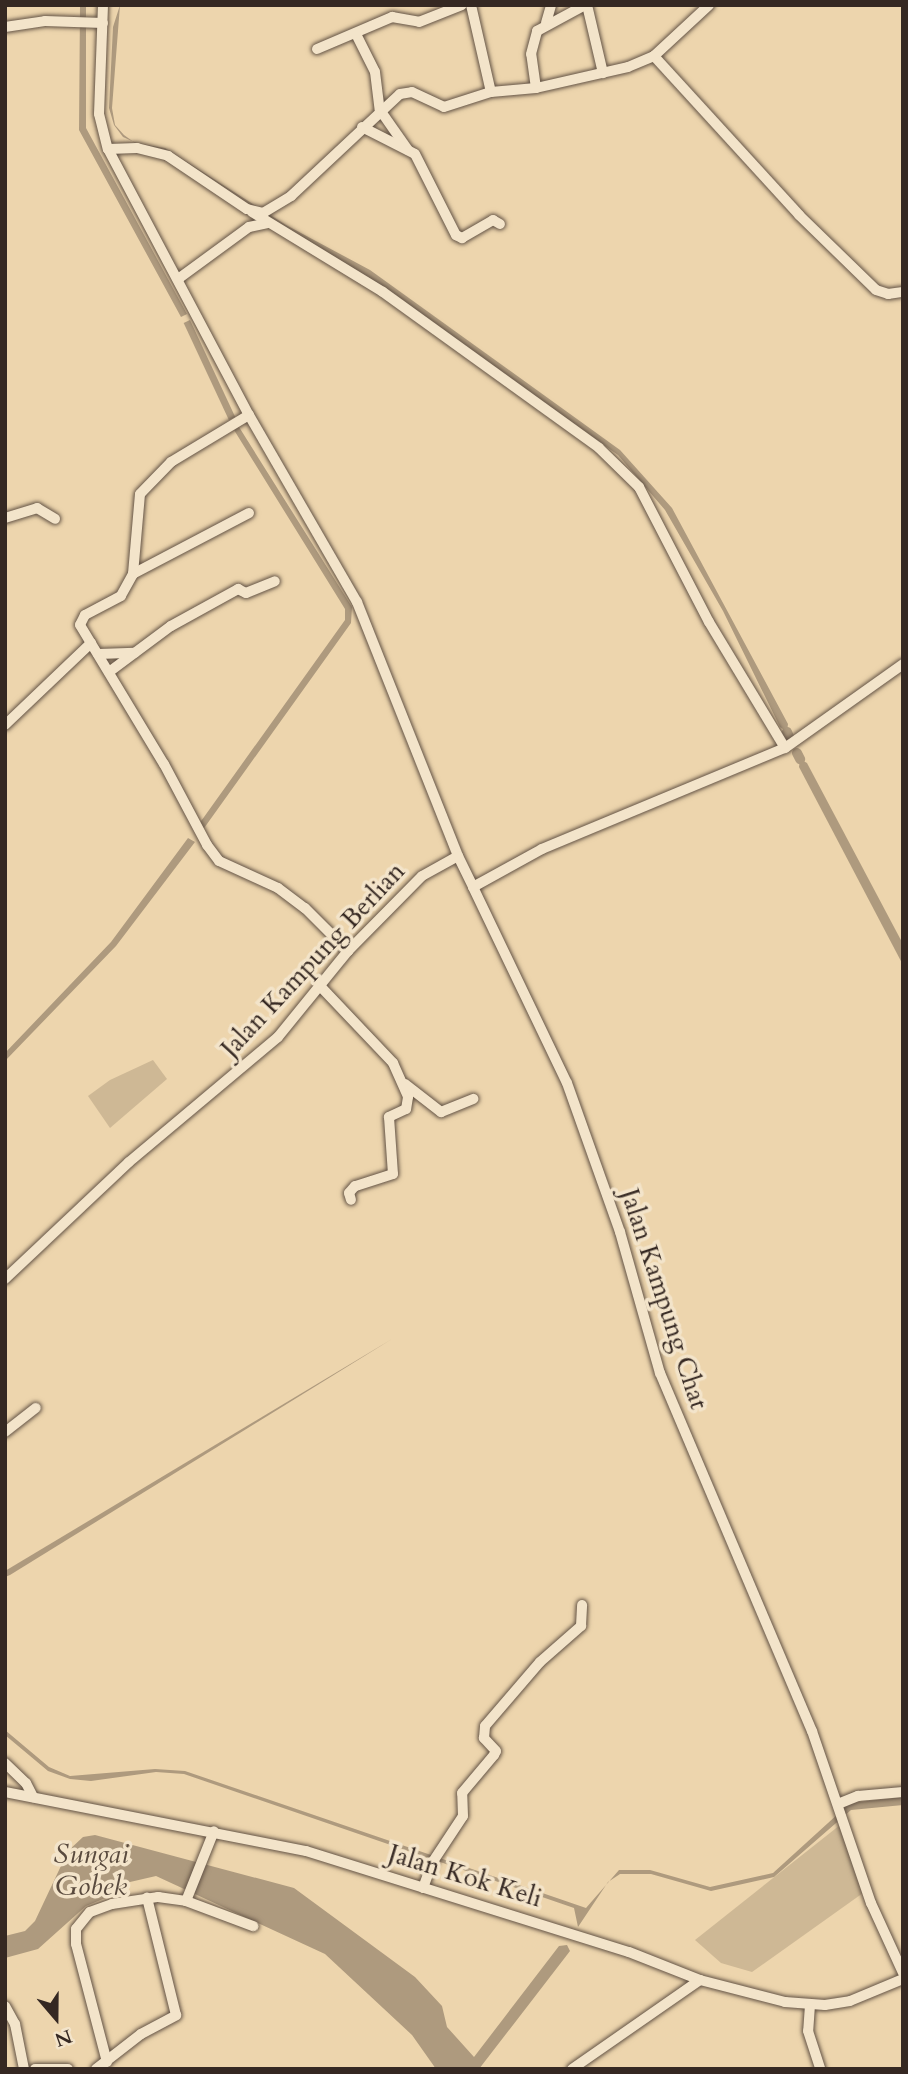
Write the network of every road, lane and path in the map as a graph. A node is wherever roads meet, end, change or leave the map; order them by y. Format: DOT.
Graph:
graph roads {
  1 [pos="103,5"];
  2 [pos="462,5"];
  3 [pos="471,5"];
  4 [pos="551,5"];
  5 [pos="586,5"];
  6 [pos="709,5"];
  7 [pos="103,23"];
  8 [pos="546,23"];
  9 [pos="5,27"];
  10 [pos="356,34"];
  11 [pos="317,49"];
  12 [pos="654,56"];
  13 [pos="603,73"];
  14 [pos="537,88"];
  15 [pos="491,92"];
  16 [pos="380,110"];
  17 [pos="362,128"];
  18 [pos="108,149"];
  19 [pos="408,150"];
  20 [pos="268,218"];
  21 [pos="500,224"];
  22 [pos="178,279"];
  23 [pos="903,292"];
  24 [pos="249,415"];
  25 [pos="249,513"];
  26 [pos="5,518"];
  27 [pos="55,519"];
  28 [pos="133,574"];
  29 [pos="275,581"];
  30 [pos="91,643"];
  31 [pos="135,653"];
  32 [pos="98,654"];
  33 [pos="903,664"];
  34 [pos="109,672"];
  35 [pos="5,726"];
  36 [pos="785,748"];
  37 [pos="458,856"];
  38 [pos="473,887"];
  39 [pos="348,951"];
  40 [pos="321,987"];
  41 [pos="405,1084"];
  42 [pos="474,1099"];
  43 [pos="351,1200"];
  44 [pos="5,1279"];
  45 [pos="36,1408"];
  46 [pos="5,1432"];
  47 [pos="582,1605"];
  48 [pos="5,1763"];
  49 [pos="5,1792"];
  50 [pos="903,1792"];
  51 [pos="33,1797"];
  52 [pos="838,1805"];
  53 [pos="214,1831"];
  54 [pos="423,1888"];
  55 [pos="188,1897"];
  56 [pos="147,1898"];
  57 [pos="253,1926"];
  58 [pos="903,1976"];
  59 [pos="700,1980"];
  60 [pos="5,2006"];
  61 [pos="810,2006"];
  62 [pos="107,2062"];
  63 [pos="24,2069"];
  64 [pos="35,2069"];
  65 [pos="68,2069"];
  66 [pos="96,2069"];
  67 [pos="572,2069"];
  68 [pos="820,2069"];
  1 -- 7 [label="street"];
  2 -- 10 [label="street"];
  3 -- 15 [label="street"];
  4 -- 8 [label="street"];
  5 -- 8 [label="street"];
  5 -- 13 [label="street"];
  6 -- 12 [label="street"];
  7 -- 9 [label="street"];
  7 -- 18 [label="street"];
  8 -- 14 [label="street"];
  10 -- 11 [label="street"];
  10 -- 16 [label="street"];
  12 -- 13 [label="street"];
  12 -- 23 [label="street"];
  13 -- 14 [label="street"];
  14 -- 15 [label="street"];
  15 -- 16 [label="street"];
  16 -- 17 [label="street"];
  16 -- 19 [label="street"];
  17 -- 19 [label="street"];
  17 -- 20 [label="street"];
  18 -- 20 [label="street"];
  18 -- 22 [label="street"];
  19 -- 21 [label="street"];
  20 -- 22 [label="street"];
  20 -- 36 [label="street"];
  22 -- 24 [label="street"];
  24 -- 28 [label="street"];
  24 -- 37 [label="street"];
  25 -- 28 [label="street"];
  26 -- 27 [label="street"];
  28 -- 30 [label="street"];
  29 -- 31 [label="street"];
  30 -- 32 [label="street"];
  30 -- 35 [label="street"];
  31 -- 32 [label="street"];
  31 -- 34 [label="street"];
  32 -- 34 [label="street"];
  33 -- 36 [label="street"];
  34 -- 39 [label="street"];
  36 -- 38 [label="street"];
  37 -- 38 [label="street"];
  37 -- 39 [label="street, Jalan Kampung Berlian"];
  38 -- 52 [label="street, Jalan Kampung Chat"];
  39 -- 40 [label="street, Jalan Kampung Berlian"];
  40 -- 41 [label="street"];
  40 -- 44 [label="street, Jalan Kampung Berlian"];
  41 -- 42 [label="street"];
  41 -- 43 [label="street"];
  45 -- 46 [label="street"];
  47 -- 54 [label="street"];
  48 -- 51 [label="street"];
  49 -- 51 [label="street, Jalan Kok Keli"];
  50 -- 52 [label="street"];
  51 -- 53 [label="street, Jalan Kok Keli"];
  52 -- 58 [label="street, Jalan Kampung Chat"];
  53 -- 54 [label="street, Jalan Kok Keli"];
  53 -- 55 [label="street"];
  54 -- 59 [label="street, Jalan Kok Keli"];
  55 -- 56 [label="street"];
  55 -- 57 [label="street"];
  56 -- 62 [label="street"];
  56 -- 62 [label="street"];
  58 -- 61 [label="street, Jalan Kok Keli"];
  59 -- 61 [label="street, Jalan Kok Keli"];
  59 -- 67 [label="street"];
  60 -- 63 [label="street"];
  61 -- 68 [label="street"];
  62 -- 66 [label="street"];
  64 -- 65 [label="street"];
}
